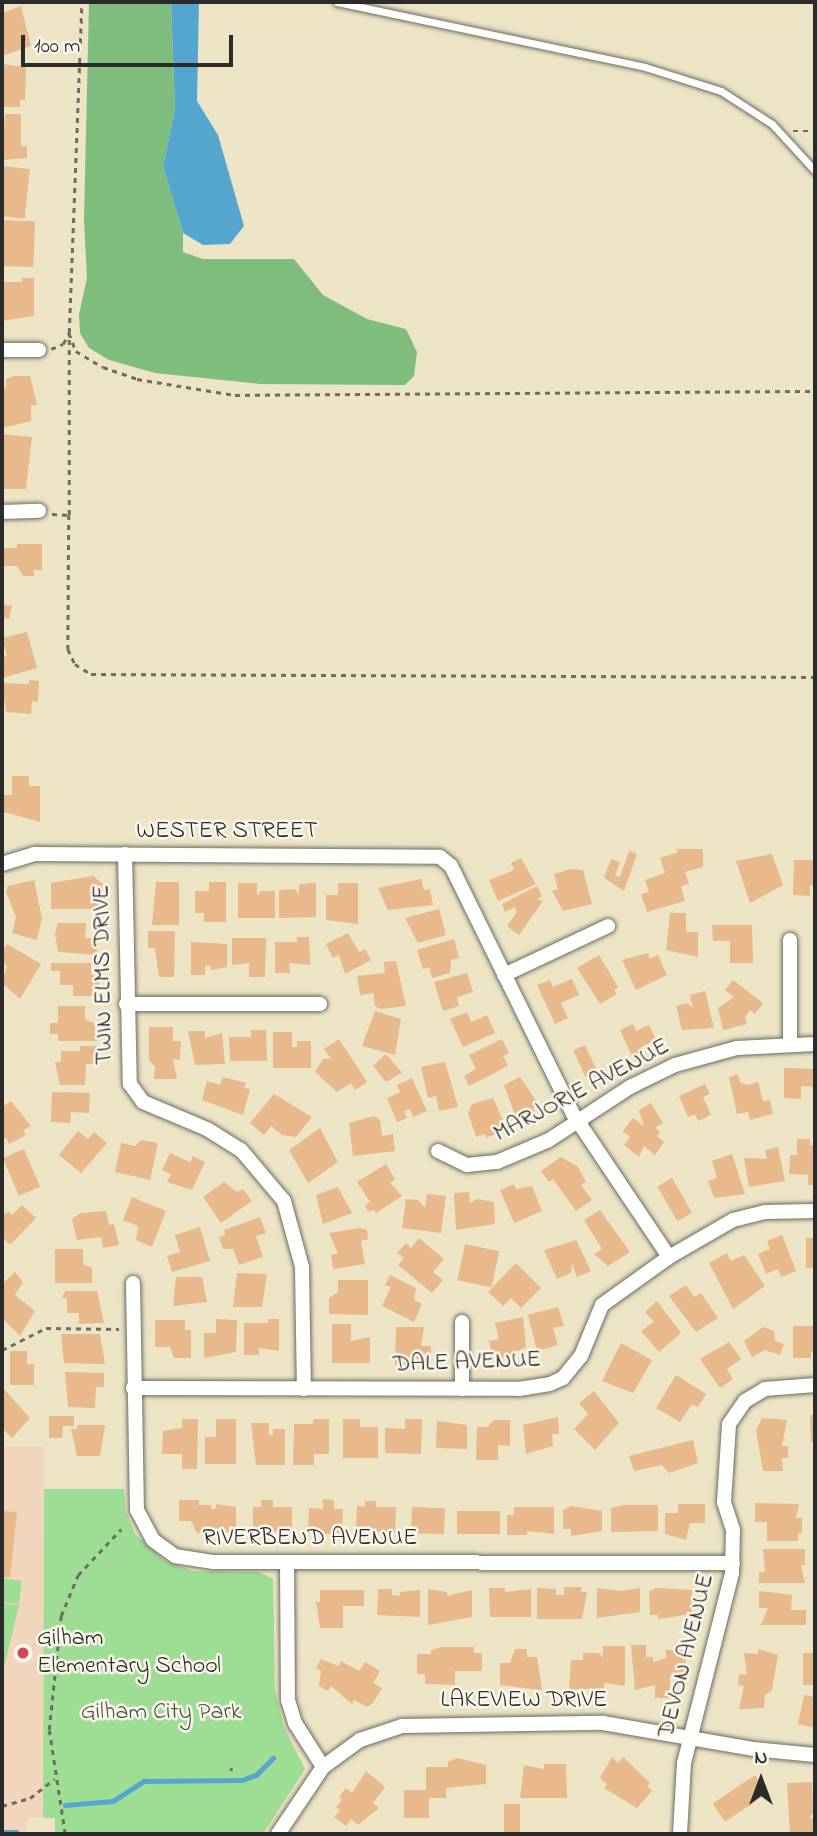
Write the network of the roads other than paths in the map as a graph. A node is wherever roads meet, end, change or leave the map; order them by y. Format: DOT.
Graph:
graph roads {
  1 [pos="337,2"];
  2 [pos="815,171"];
  3 [pos="2,350"];
  4 [pos="39,350"];
  5 [pos="2,512"];
  6 [pos="39,512"];
  7 [pos="125,854"];
  8 [pos="2,864"];
  9 [pos="607,926"];
  10 [pos="790,940"];
  11 [pos="505,975"];
  12 [pos="126,1004"];
  13 [pos="320,1004"];
  14 [pos="790,1044"];
  15 [pos="815,1044"];
  16 [pos="578,1122"];
  17 [pos="438,1152"];
  18 [pos="815,1211"];
  19 [pos="669,1258"];
  20 [pos="133,1283"];
  21 [pos="462,1322"];
  22 [pos="815,1385"];
  23 [pos="133,1388"];
  24 [pos="304,1389"];
  25 [pos="462,1389"];
  26 [pos="287,1563"];
  27 [pos="733,1563"];
  28 [pos="690,1736"];
  29 [pos="815,1755"];
  30 [pos="323,1767"];
  31 [pos="278,1834"];
  32 [pos="680,1834"];
  1 -- 2 [label="lane"];
  3 -- 4 [label="street"];
  5 -- 6 [label="street"];
  7 -- 8 [label="street, WESTER STREET"];
  7 -- 11 [label="street, WESTER STREET"];
  7 -- 12 [label="street, TWIN ELMS DRIVE"];
  9 -- 11 [label="street"];
  10 -- 14 [label="street"];
  11 -- 16 [label="street"];
  12 -- 13 [label="street"];
  12 -- 24 [label="street, TWIN ELMS DRIVE"];
  14 -- 15 [label="street, MARJORIE AVENUE"];
  14 -- 16 [label="street, MARJORIE AVENUE"];
  16 -- 17 [label="street, MARJORIE AVENUE"];
  16 -- 19 [label="street"];
  18 -- 19 [label="street, DALE AVENUE"];
  19 -- 25 [label="street, DALE AVENUE"];
  20 -- 23 [label="street, RIVERBEND AVENUE"];
  21 -- 25 [label="street"];
  22 -- 27 [label="street, DEVON AVENUE"];
  23 -- 24 [label="street, DALE AVENUE"];
  23 -- 26 [label="street, RIVERBEND AVENUE"];
  24 -- 25 [label="street, DALE AVENUE"];
  26 -- 27 [label="street, RIVERBEND AVENUE"];
  26 -- 30 [label="street"];
  27 -- 28 [label="street, DEVON AVENUE"];
  28 -- 29 [label="street, LAKEVIEW DRIVE"];
  28 -- 30 [label="street, LAKEVIEW DRIVE"];
  28 -- 32 [label="street, DEVON AVENUE"];
  30 -- 31 [label="street, LAKEVIEW DRIVE"];
}
